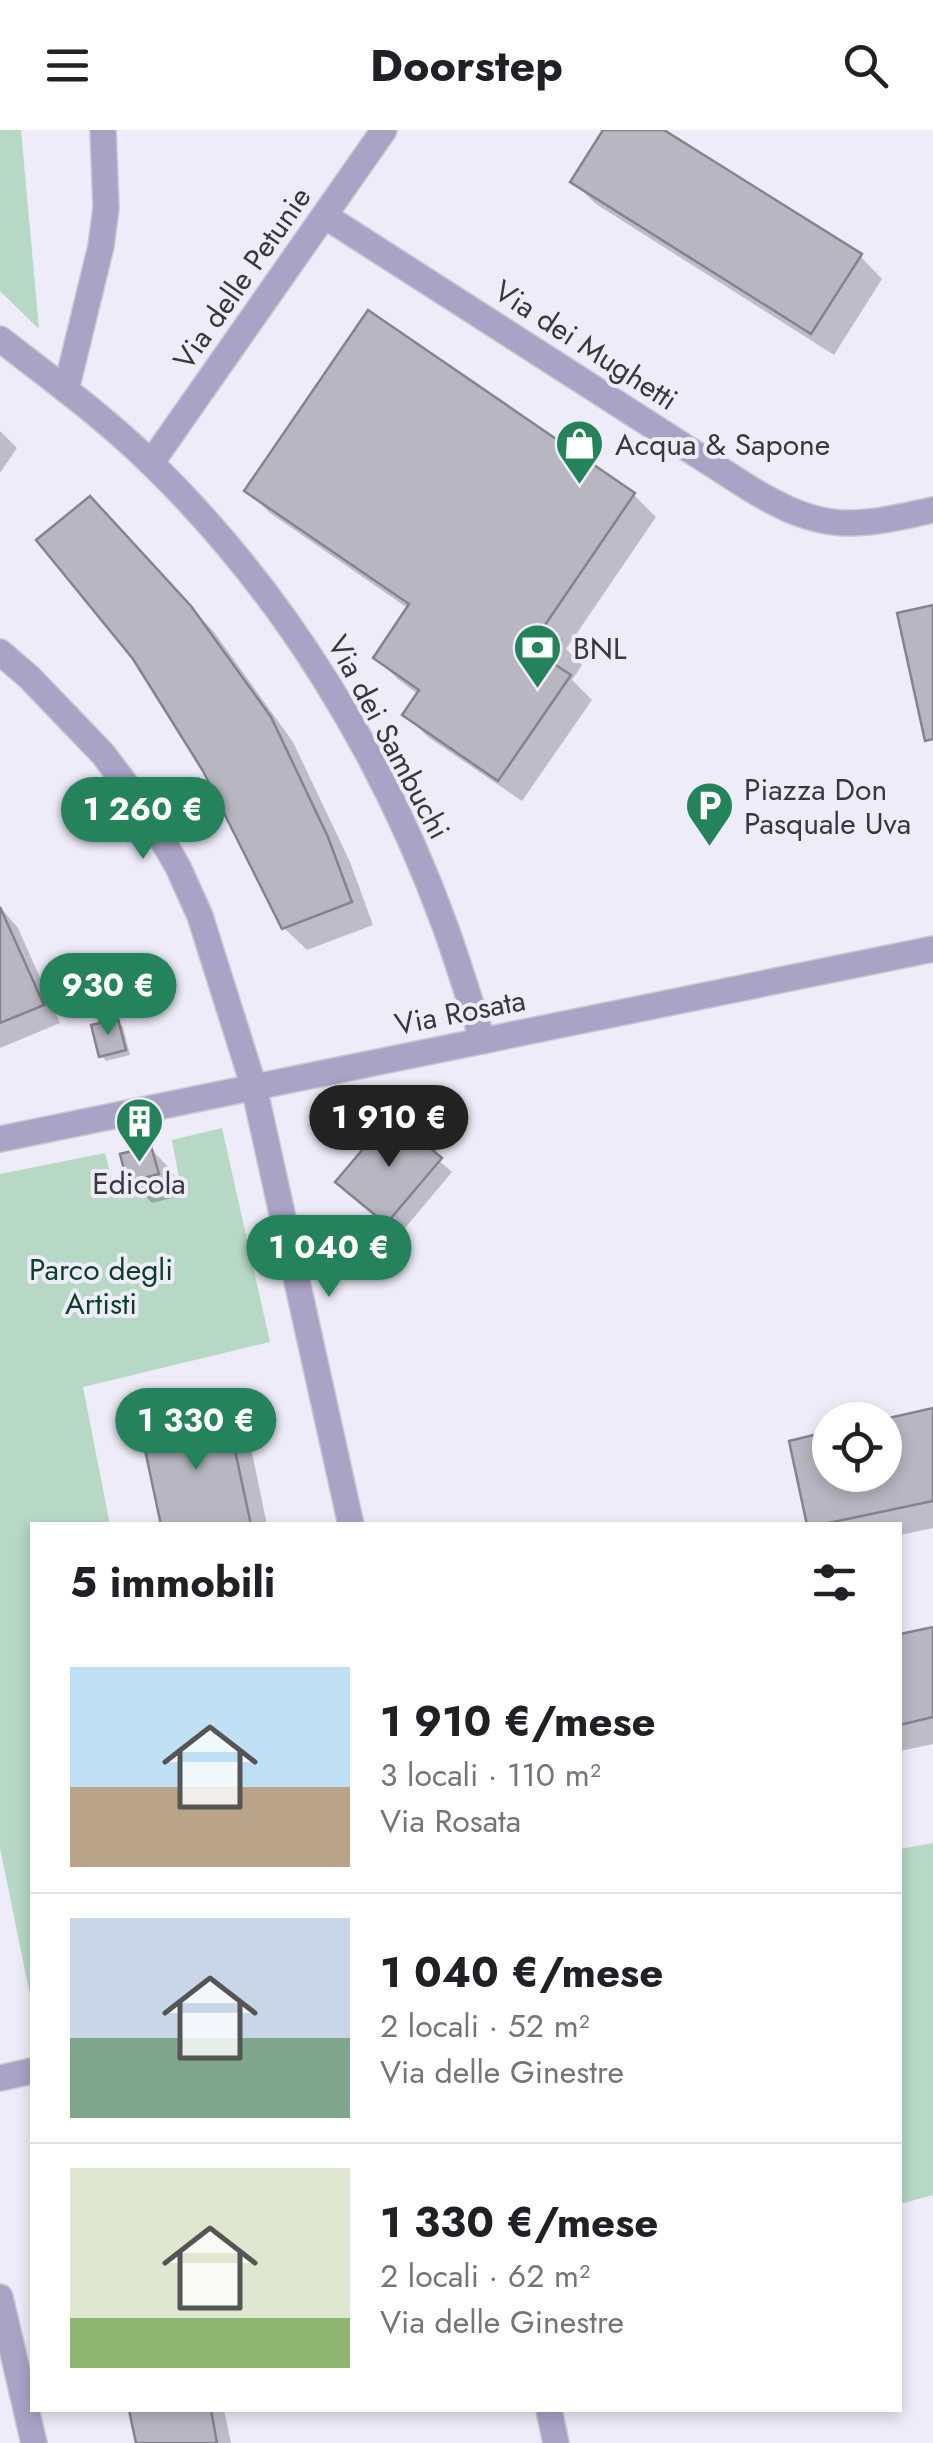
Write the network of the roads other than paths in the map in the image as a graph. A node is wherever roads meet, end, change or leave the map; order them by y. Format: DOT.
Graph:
graph roads {
  1 [pos="104,130"];
  2 [pos="384,130"];
  3 [pos="326,216"];
  4 [pos="0,339"];
  5 [pos="66,390"];
  6 [pos="152,463"];
  7 [pos="933,510"];
  8 [pos="0,652"];
  9 [pos="933,949"];
  10 [pos="483,1042"];
  11 [pos="254,1087"];
  12 [pos="0,1138"];
  13 [pos="349,1522"];
  14 [pos="30,2071"];
  15 [pos="0,2078"];
  16 [pos="0,2297"];
  17 [pos="548,2412"];
  18 [pos="34,2443"];
  19 [pos="556,2443"];
  1 -- 5 [label="street"];
  2 -- 3 [label="street, Via delle Petunie"];
  3 -- 6 [label="street, Via delle Petunie"];
  3 -- 7 [label="street, Via dei Mughetti"];
  4 -- 5 [label="street, Via dei Sambuchi"];
  5 -- 6 [label="street, Via dei Sambuchi"];
  6 -- 10 [label="street, Via dei Sambuchi"];
  8 -- 11 [label="street"];
  9 -- 10 [label="street, Via Rosata"];
  10 -- 11 [label="street, Via Rosata"];
  11 -- 12 [label="street, Via Rosata"];
  11 -- 13 [label="street"];
  14 -- 15 [label="street"];
  16 -- 18 [label="street"];
  17 -- 19 [label="street"];
}
